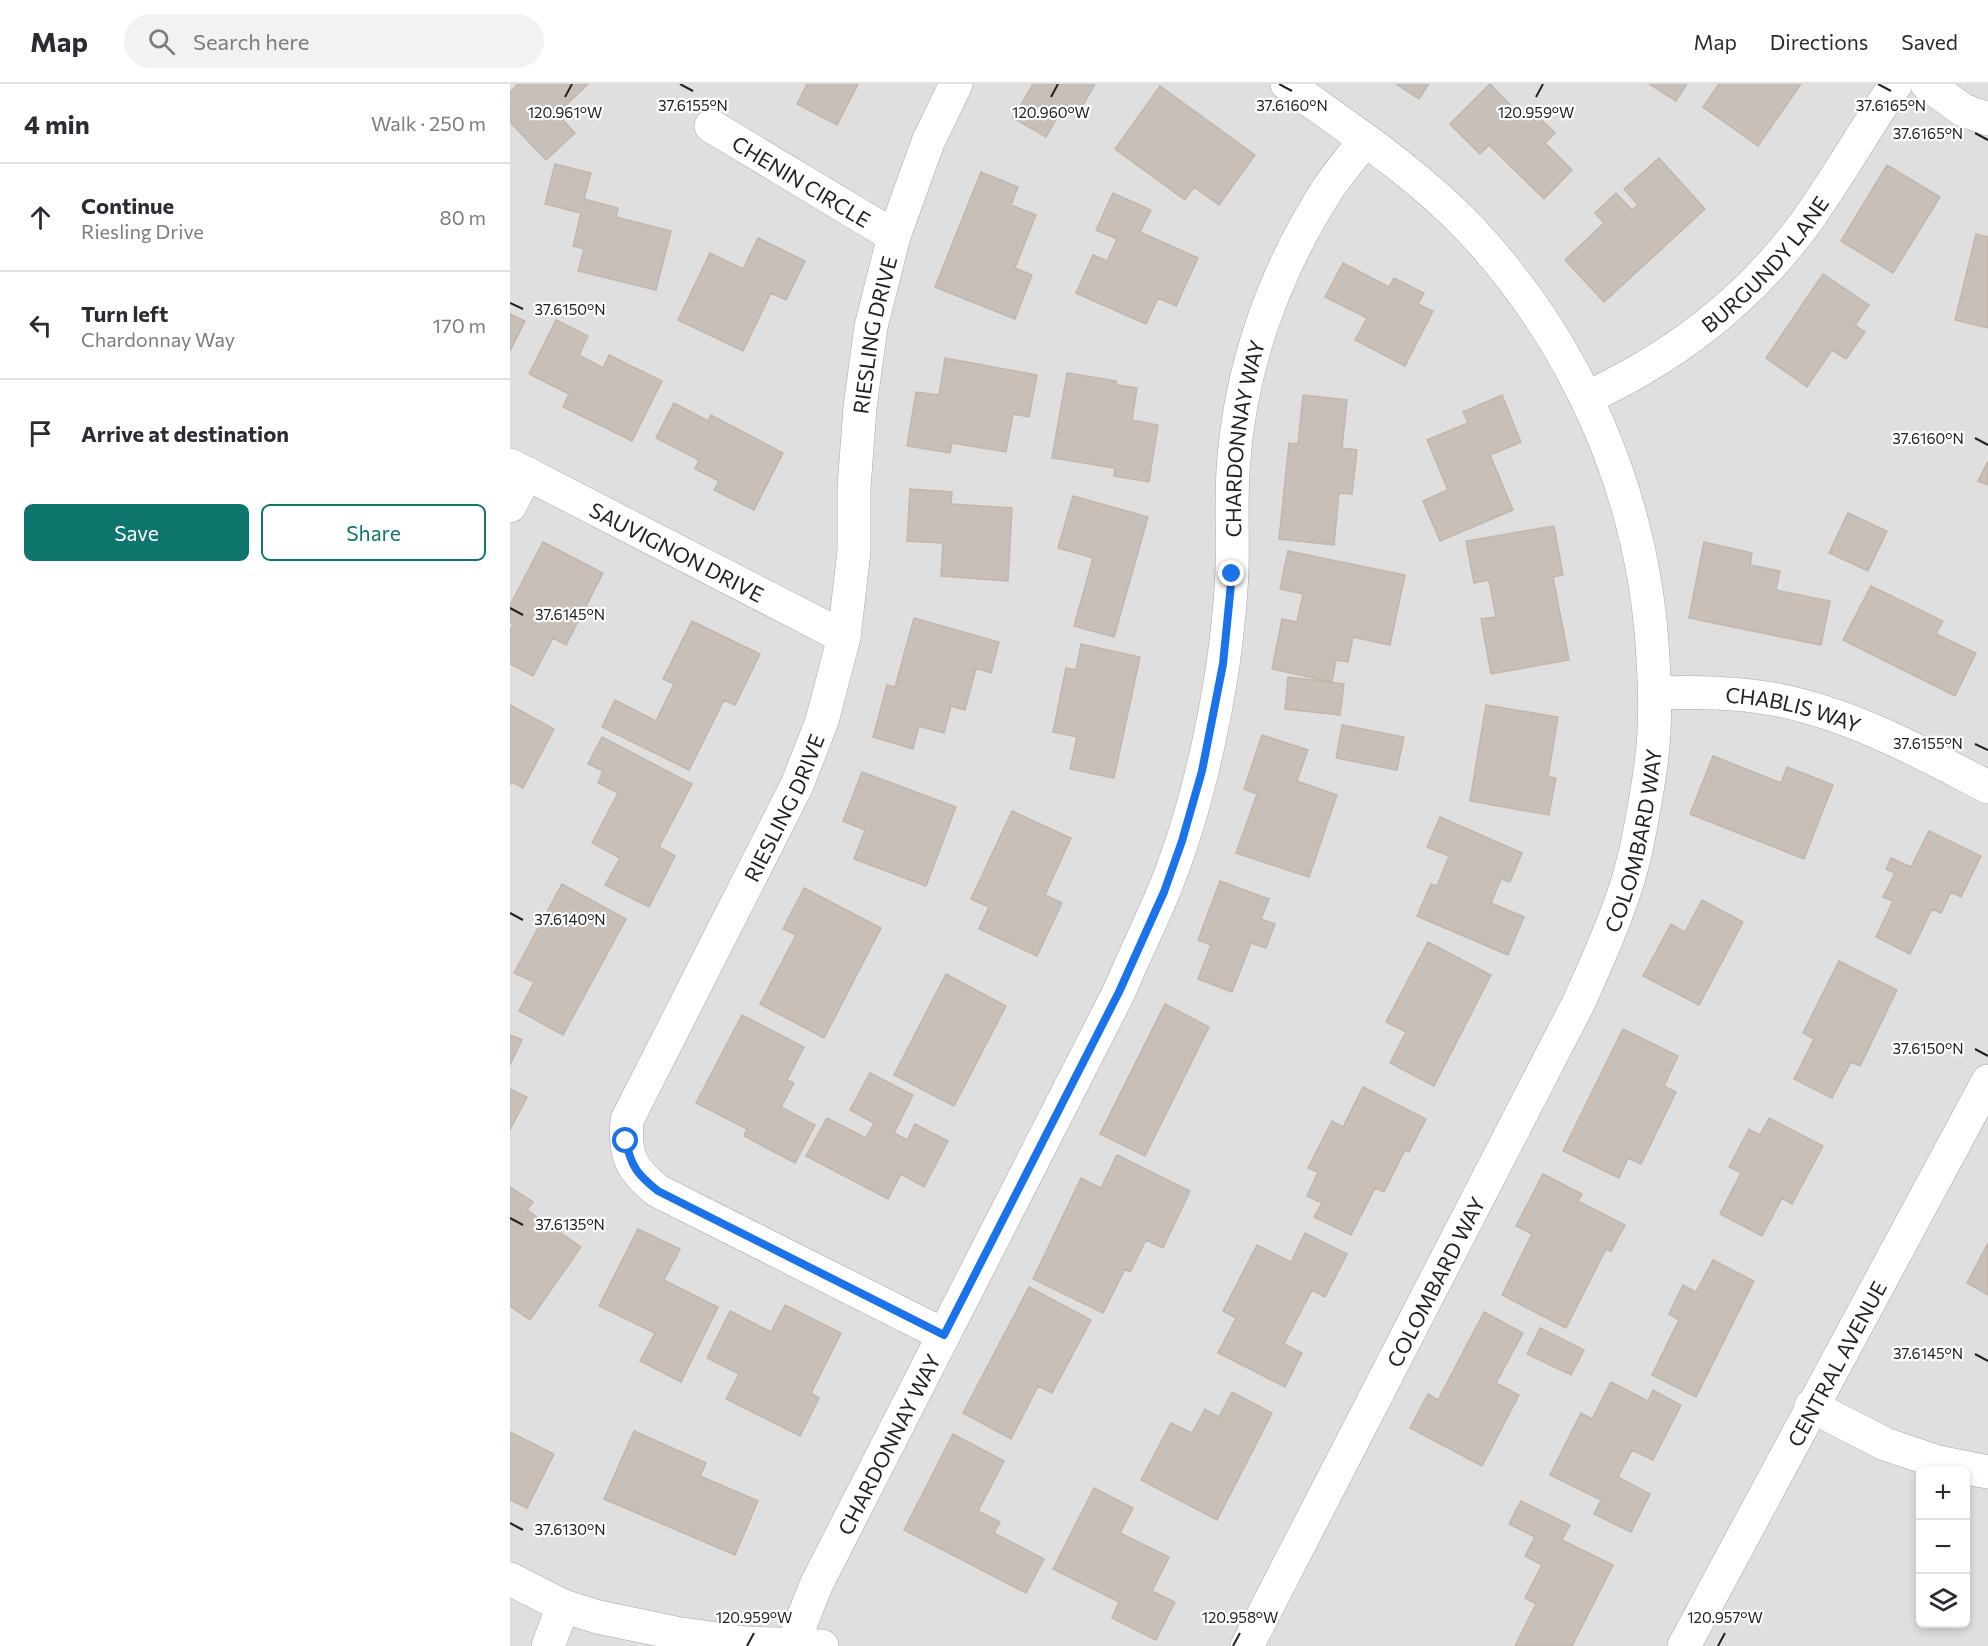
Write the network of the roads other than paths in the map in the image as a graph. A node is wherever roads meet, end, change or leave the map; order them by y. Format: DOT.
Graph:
graph roads {
  1 [pos="956,84"];
  2 [pos="1287,84"];
  3 [pos="1896,84"];
  4 [pos="1928,84"];
  5 [pos="1988,119"];
  6 [pos="711,126"];
  7 [pos="1365,140"];
  8 [pos="894,236"];
  9 [pos="1587,398"];
  10 [pos="518,469"];
  11 [pos="510,506"];
  12 [pos="844,637"];
  13 [pos="1655,693"];
  14 [pos="1988,787"];
  15 [pos="1988,1081"];
  16 [pos="944,1335"];
  17 [pos="1811,1406"];
  18 [pos="1988,1472"];
  19 [pos="510,1579"];
  20 [pos="563,1606"];
  21 [pos="548,1646"];
  22 [pos="802,1646"];
  23 [pos="1247,1646"];
  24 [pos="1684,1646"];
  1 -- 8 [label="street, RIESLING DRIVE"];
  2 -- 7 [label="street, COLOMBARD WAY"];
  3 -- 9 [label="street, BURGUNDY LANE"];
  4 -- 5 [label="street"];
  6 -- 8 [label="street, CHENIN CIRCLE"];
  7 -- 9 [label="street, COLOMBARD WAY"];
  7 -- 16 [label="street, CHARDONNAY WAY"];
  8 -- 12 [label="street, RIESLING DRIVE"];
  9 -- 13 [label="street, COLOMBARD WAY"];
  10 -- 11 [label="street"];
  10 -- 12 [label="street, SAUVIGNON DRIVE"];
  12 -- 16 [label="street, RIESLING DRIVE"];
  13 -- 14 [label="street, CHABLIS WAY"];
  13 -- 23 [label="street, COLOMBARD WAY"];
  15 -- 17 [label="street, CENTRAL AVENUE"];
  16 -- 22 [label="street, CHARDONNAY WAY"];
  17 -- 18 [label="street"];
  17 -- 24 [label="street, CENTRAL AVENUE"];
  19 -- 20 [label="street"];
  20 -- 21 [label="street"];
  20 -- 22 [label="street"];
}
